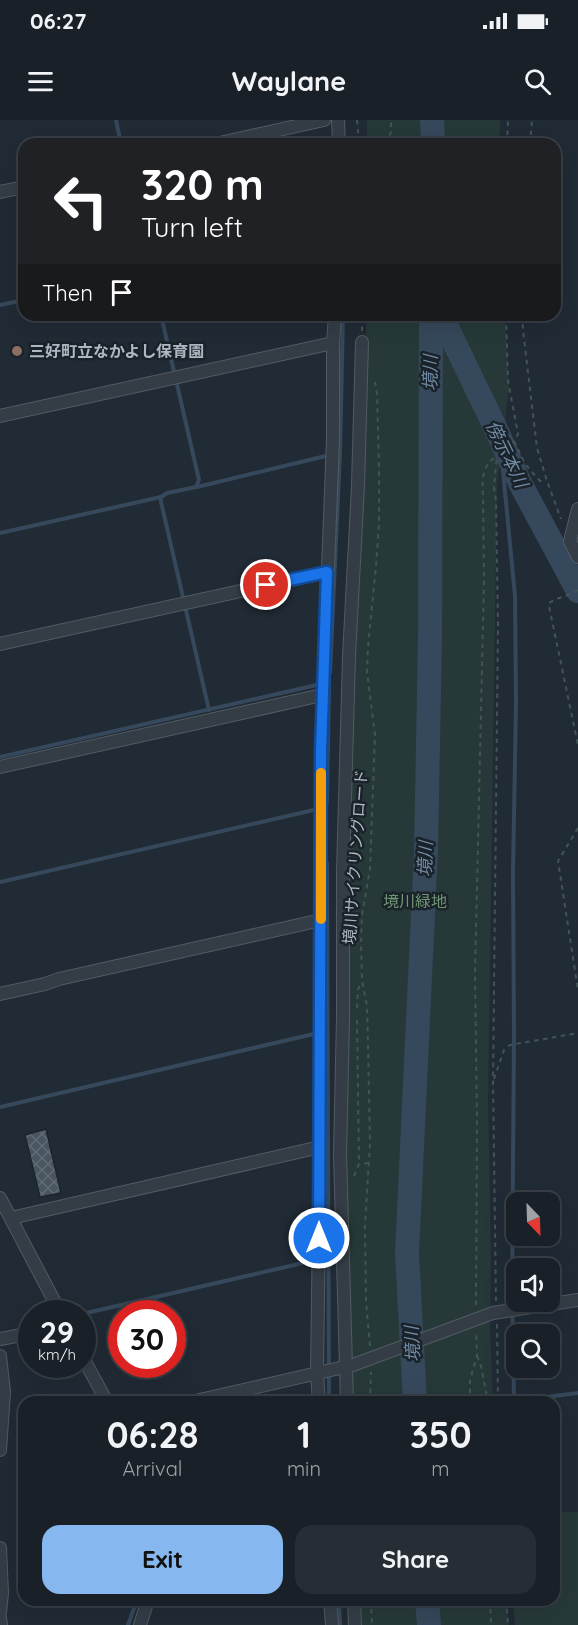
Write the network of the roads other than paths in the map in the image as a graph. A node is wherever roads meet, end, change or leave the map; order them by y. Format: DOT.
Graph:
graph roads {
  1 [pos="324,120"];
  2 [pos="338,120"];
  3 [pos="242,138"];
  4 [pos="339,138"];
  5 [pos="18,188"];
  6 [pos="0,192"];
  7 [pos="335,321"];
  8 [pos="362,342"];
  9 [pos="333,343"];
  10 [pos="0,416"];
  11 [pos="578,509"];
  12 [pos="578,557"];
  13 [pos="327,572"];
  14 [pos="0,644"];
  15 [pos="322,695"];
  16 [pos="0,767"];
  17 [pos="321,920"];
  18 [pos="0,994"];
  19 [pos="320,1147"];
  20 [pos="0,1198"];
  21 [pos="11,1218"];
  22 [pos="54,1300"];
  23 [pos="578,1300"];
  24 [pos="18,1336"];
  25 [pos="0,1339"];
  26 [pos="0,1356"];
  27 [pos="346,1367"];
  28 [pos="317,1374"];
  29 [pos="94,1378"];
  30 [pos="104,1396"];
  31 [pos="218,1396"];
  32 [pos="319,1396"];
  33 [pos="347,1396"];
  34 [pos="0,1450"];
  35 [pos="0,1548"];
  36 [pos="146,1606"];
  37 [pos="330,1606"];
  38 [pos="354,1606"];
  39 [pos="0,1612"];
  40 [pos="0,1618"];
  41 [pos="1,1625"];
  42 [pos="140,1625"];
  43 [pos="332,1625"];
  44 [pos="355,1625"];
  1 -- 3 [label="street"];
  2 -- 4 [label="street"];
  5 -- 6 [label="street"];
  7 -- 9 [label="street"];
  8 -- 27 [label="street"];
  9 -- 10 [label="street"];
  9 -- 13 [label="street"];
  11 -- 12 [label="street"];
  13 -- 14 [label="street"];
  13 -- 15 [label="street"];
  15 -- 16 [label="street"];
  15 -- 17 [label="street"];
  17 -- 18 [label="street"];
  17 -- 19 [label="street"];
  19 -- 21 [label="street"];
  19 -- 28 [label="street"];
  20 -- 21 [label="street"];
  21 -- 22 [label="street"];
  23 -- 27 [label="street, bridge"];
  24 -- 25 [label="street"];
  26 -- 34 [label="street"];
  27 -- 28 [label="street"];
  27 -- 33 [label="street"];
  28 -- 31 [label="street"];
  28 -- 32 [label="street"];
  29 -- 30 [label="street"];
  35 -- 39 [label="street"];
  36 -- 42 [label="street"];
  37 -- 43 [label="street"];
  38 -- 44 [label="street"];
  40 -- 41 [label="street"];
}
